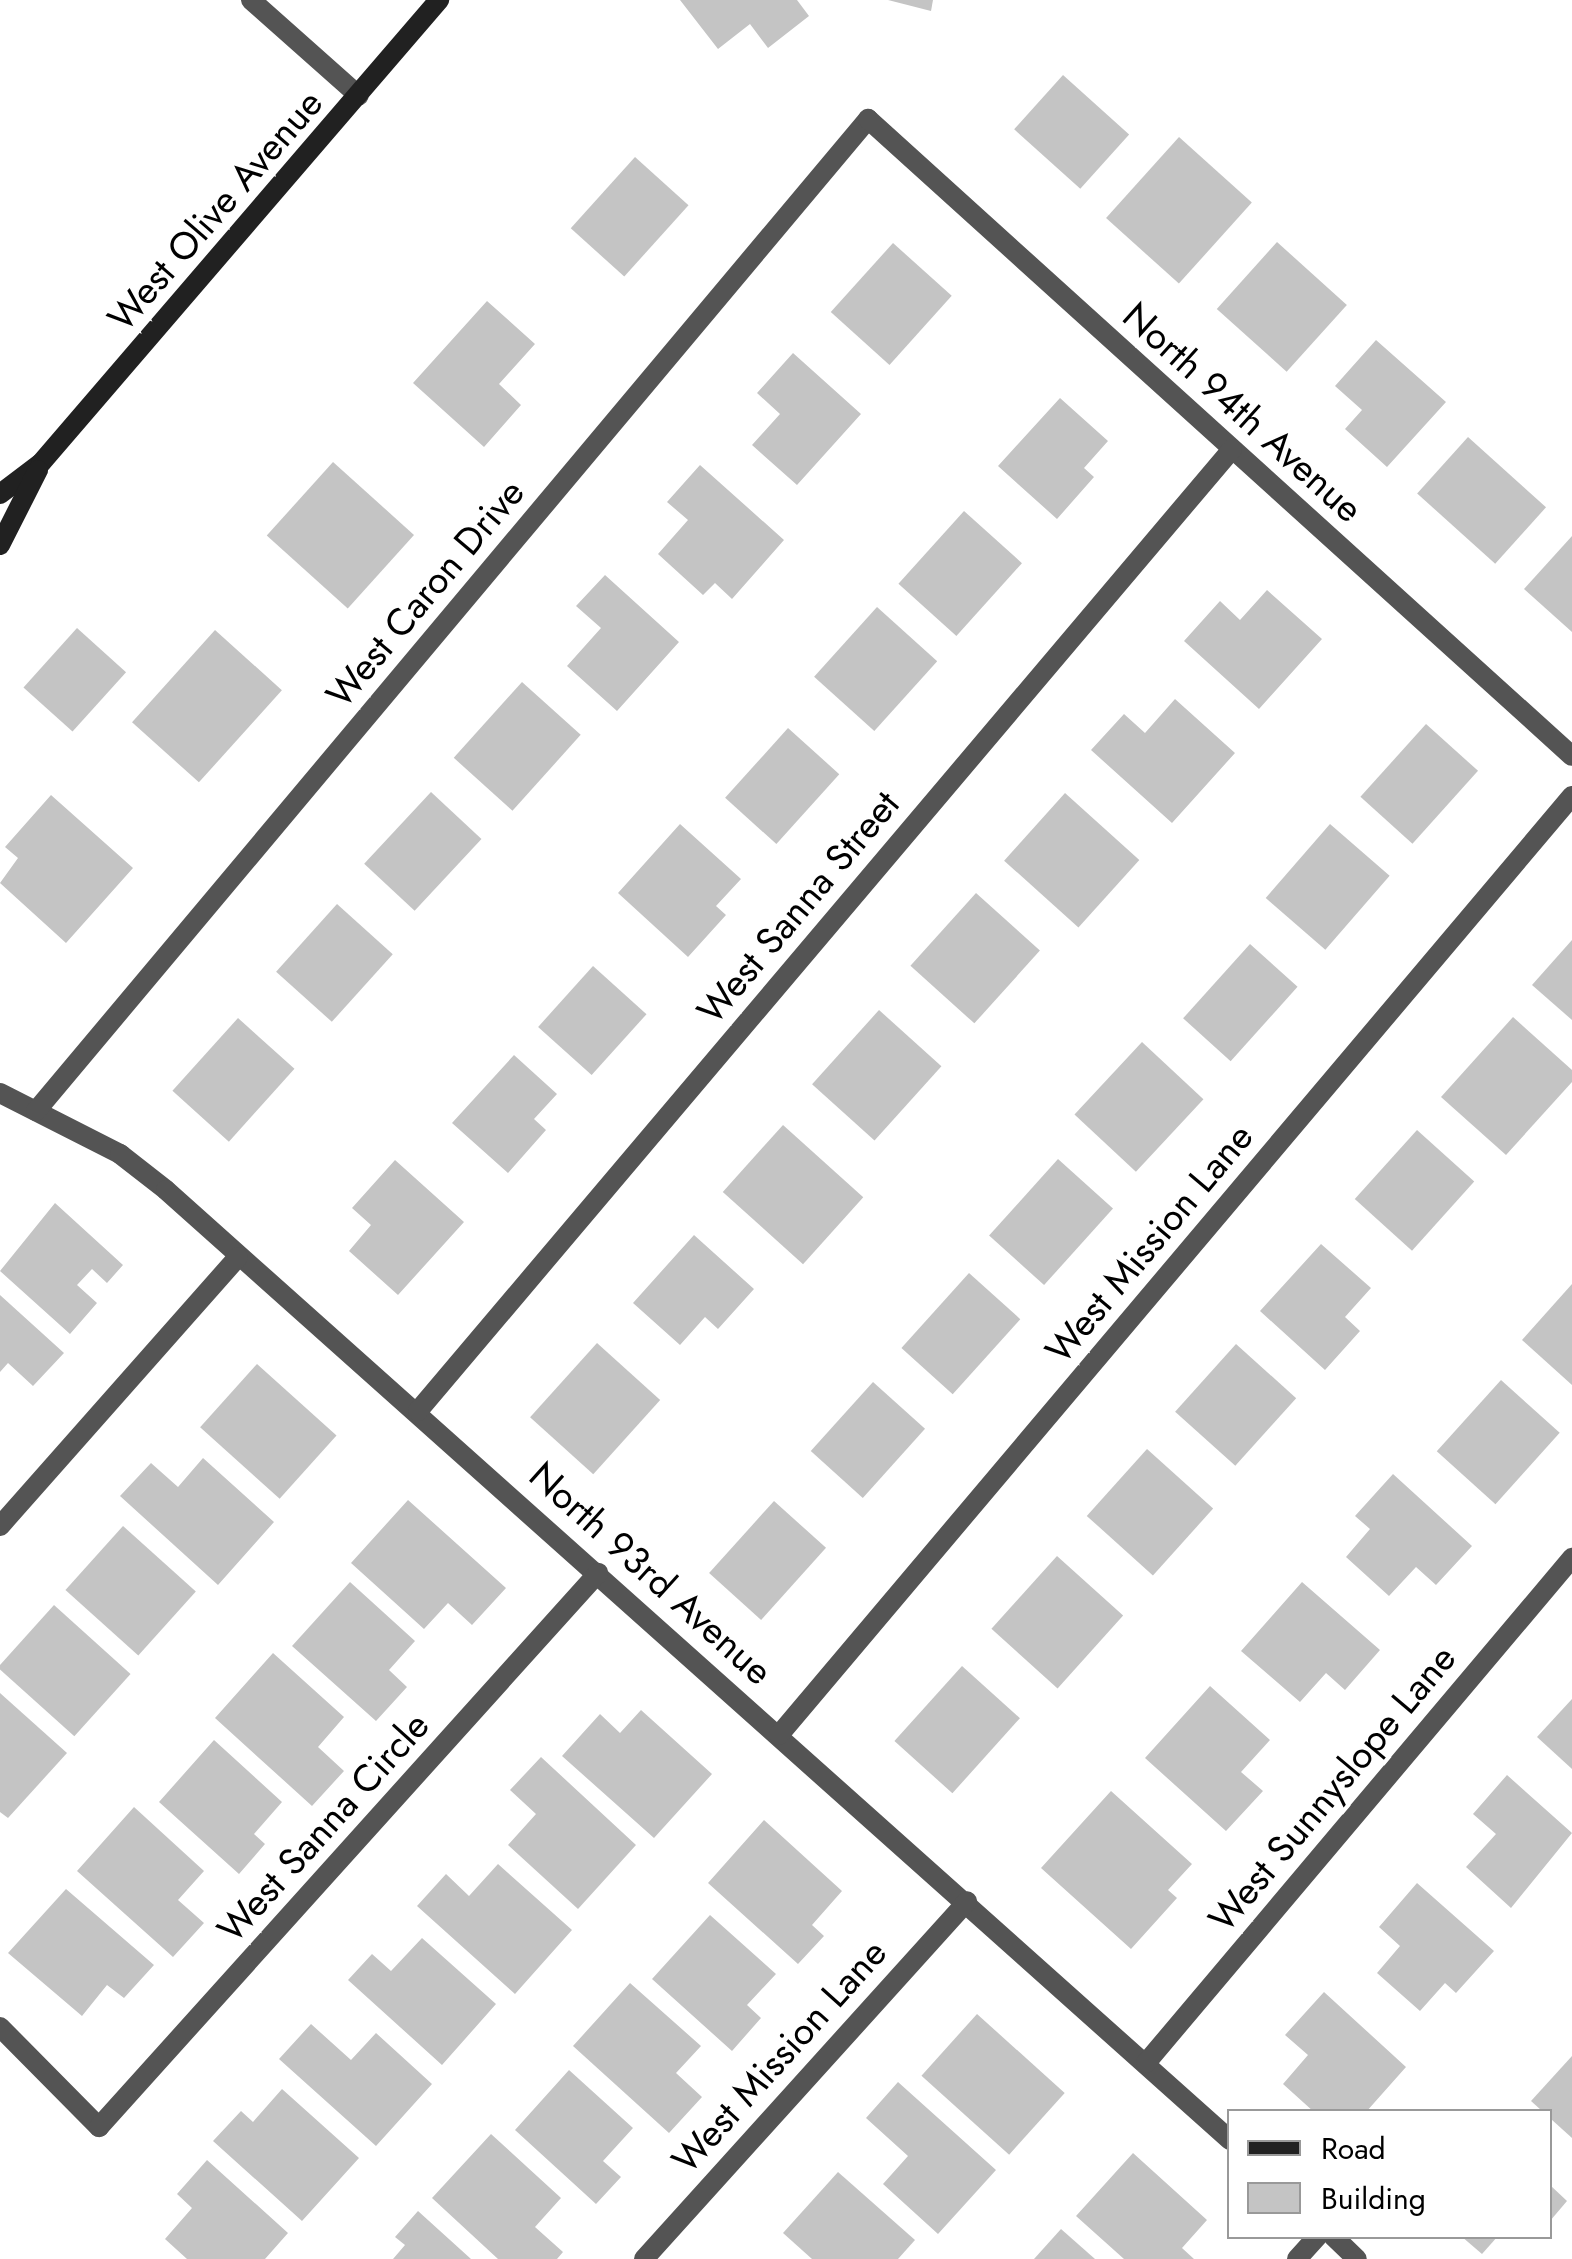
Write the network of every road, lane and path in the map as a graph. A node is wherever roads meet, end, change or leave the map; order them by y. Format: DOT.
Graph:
graph roads {
  1 [pos="251,0"];
  2 [pos="439,0"];
  3 [pos="359,96"];
  4 [pos="868,119"];
  5 [pos="1232,449"];
  6 [pos="42,464"];
  7 [pos="0,494"];
  8 [pos="0,545"];
  9 [pos="1572,756"];
  10 [pos="1572,796"];
  11 [pos="0,1092"];
  12 [pos="36,1111"];
  13 [pos="238,1257"];
  14 [pos="418,1411"];
  15 [pos="0,1526"];
  16 [pos="1572,1558"];
  17 [pos="598,1574"];
  18 [pos="779,1735"];
  19 [pos="967,1900"];
  20 [pos="0,2027"];
  21 [pos="1146,2062"];
  22 [pos="1227,2137"];
  23 [pos="1315,2239"];
  24 [pos="1337,2239"];
  25 [pos="644,2259"];
  26 [pos="1297,2259"];
  27 [pos="1357,2259"];
  1 -- 3 [label="street"];
  2 -- 3 [label="main road, West Olive Avenue"];
  3 -- 6 [label="main road, West Olive Avenue"];
  4 -- 5 [label="street, North 94th Avenue"];
  4 -- 12 [label="street, West Caron Drive"];
  5 -- 9 [label="street, North 94th Avenue"];
  5 -- 14 [label="street, West Sanna Street"];
  6 -- 7 [label="main road, West Olive Avenue"];
  6 -- 8 [label="main road, West Olive Avenue"];
  10 -- 18 [label="street, West Mission Lane"];
  11 -- 12 [label="street, North 93rd Avenue"];
  12 -- 13 [label="street, North 93rd Avenue"];
  13 -- 14 [label="street, North 93rd Avenue"];
  13 -- 15 [label="street"];
  14 -- 17 [label="street, North 93rd Avenue"];
  16 -- 21 [label="street, West Sunnyslope Lane"];
  17 -- 18 [label="street, North 93rd Avenue"];
  17 -- 20 [label="street, West Sanna Circle"];
  18 -- 19 [label="street, North 93rd Avenue"];
  19 -- 21 [label="street, North 93rd Avenue"];
  19 -- 25 [label="street, West Mission Lane"];
  21 -- 22 [label="street, North 93rd Avenue"];
  23 -- 26 [label="street"];
  24 -- 27 [label="street"];
}
